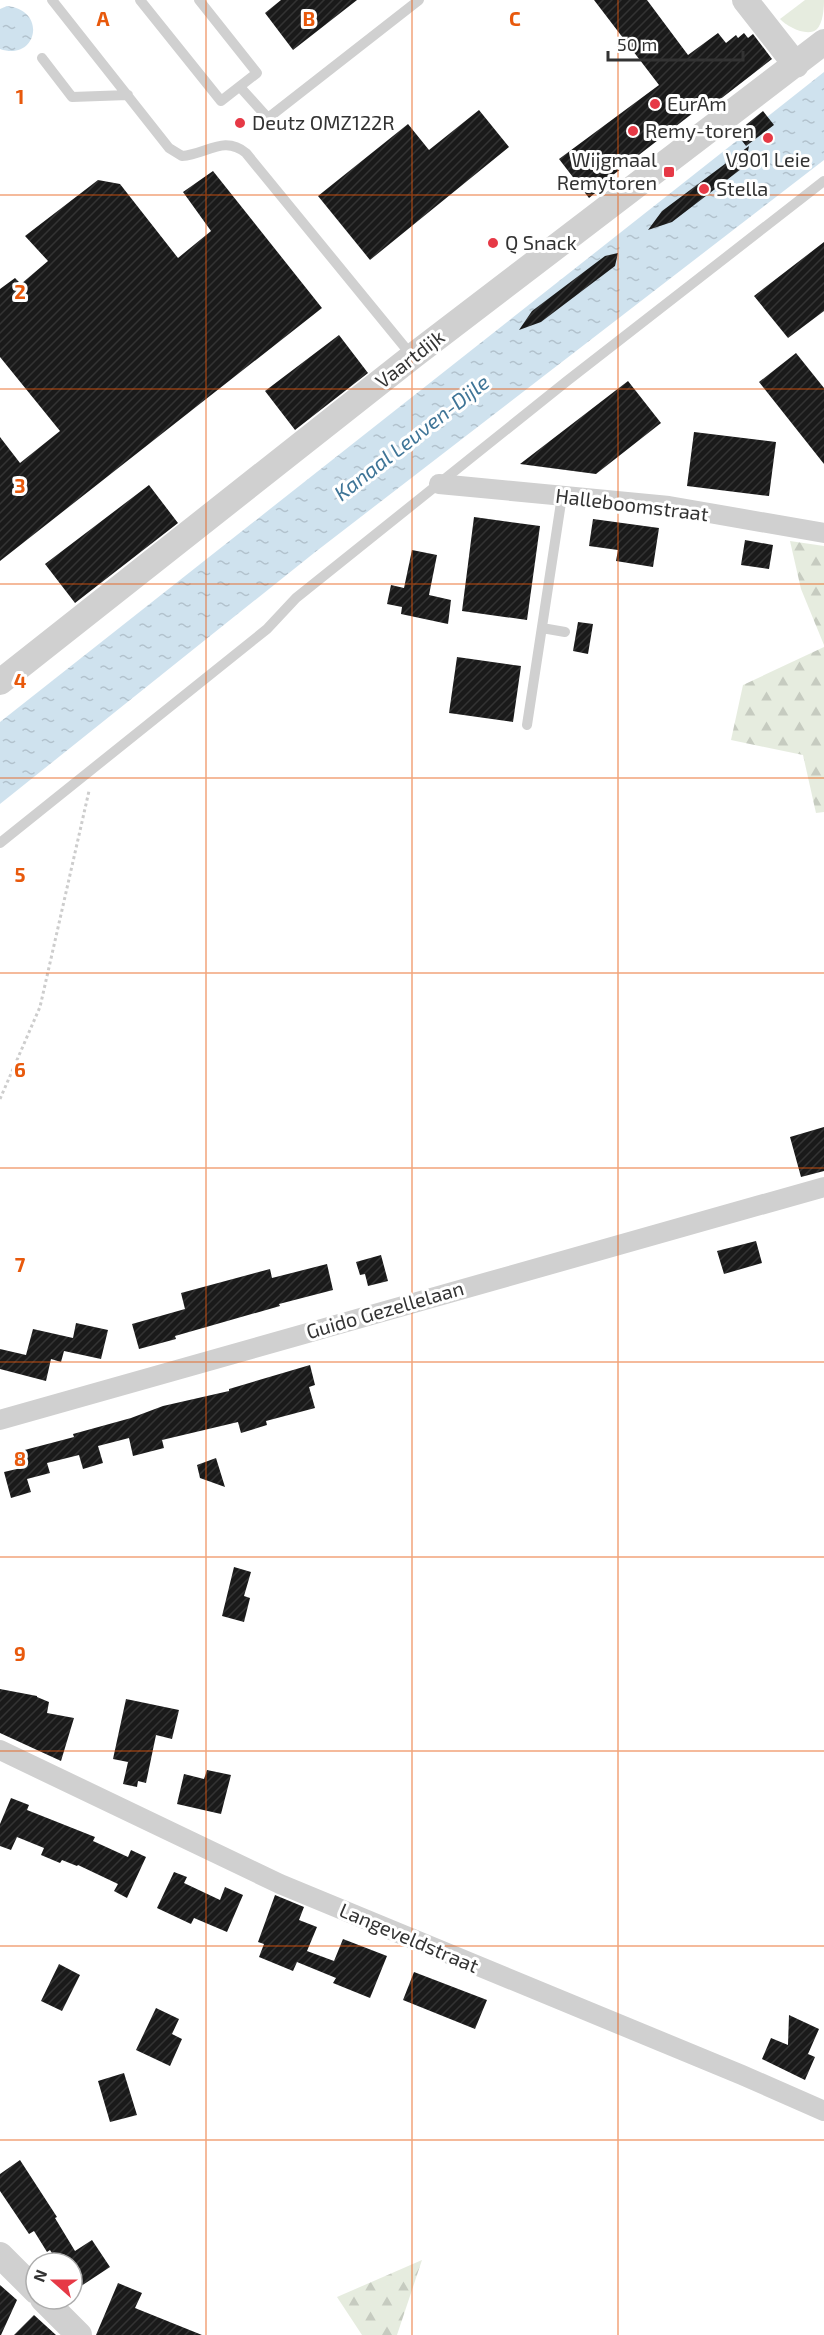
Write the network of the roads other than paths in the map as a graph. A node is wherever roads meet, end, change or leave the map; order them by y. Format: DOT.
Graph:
graph roads {
  1 [pos="52,0"];
  2 [pos="140,0"];
  3 [pos="199,0"];
  4 [pos="419,0"];
  5 [pos="745,0"];
  6 [pos="824,42"];
  7 [pos="42,58"];
  8 [pos="796,64"];
  9 [pos="240,87"];
  10 [pos="128,95"];
  11 [pos="824,182"];
  12 [pos="413,356"];
  13 [pos="439,484"];
  14 [pos="562,496"];
  15 [pos="824,533"];
  16 [pos="542,628"];
  17 [pos="565,632"];
  18 [pos="0,682"];
  19 [pos="527,725"];
  20 [pos="0,843"];
  21 [pos="824,1187"];
  22 [pos="0,1420"];
  23 [pos="0,1750"];
  24 [pos="824,2111"];
  25 [pos="0,2255"];
  26 [pos="24,2279"];
  27 [pos="56,2311"];
  28 [pos="79,2335"];
  1 -- 10 [label="lane"];
  2 -- 9 [label="lane"];
  3 -- 9 [label="lane"];
  4 -- 9 [label="lane"];
  5 -- 8 [label="street"];
  6 -- 8 [label="street, Vaartdijk"];
  7 -- 10 [label="lane"];
  8 -- 12 [label="street, Vaartdijk"];
  10 -- 12 [label="lane"];
  11 -- 13 [label="lane"];
  12 -- 18 [label="street, Vaartdijk"];
  13 -- 14 [label="street, Halleboomstraat"];
  13 -- 20 [label="lane"];
  14 -- 15 [label="street, Halleboomstraat"];
  14 -- 16 [label="lane"];
  16 -- 17 [label="lane"];
  16 -- 19 [label="lane"];
  21 -- 22 [label="street, Guido Gezellelaan"];
  23 -- 24 [label="street, Langeveldstraat"];
  25 -- 26 [label="street"];
  27 -- 28 [label="street"];
}
